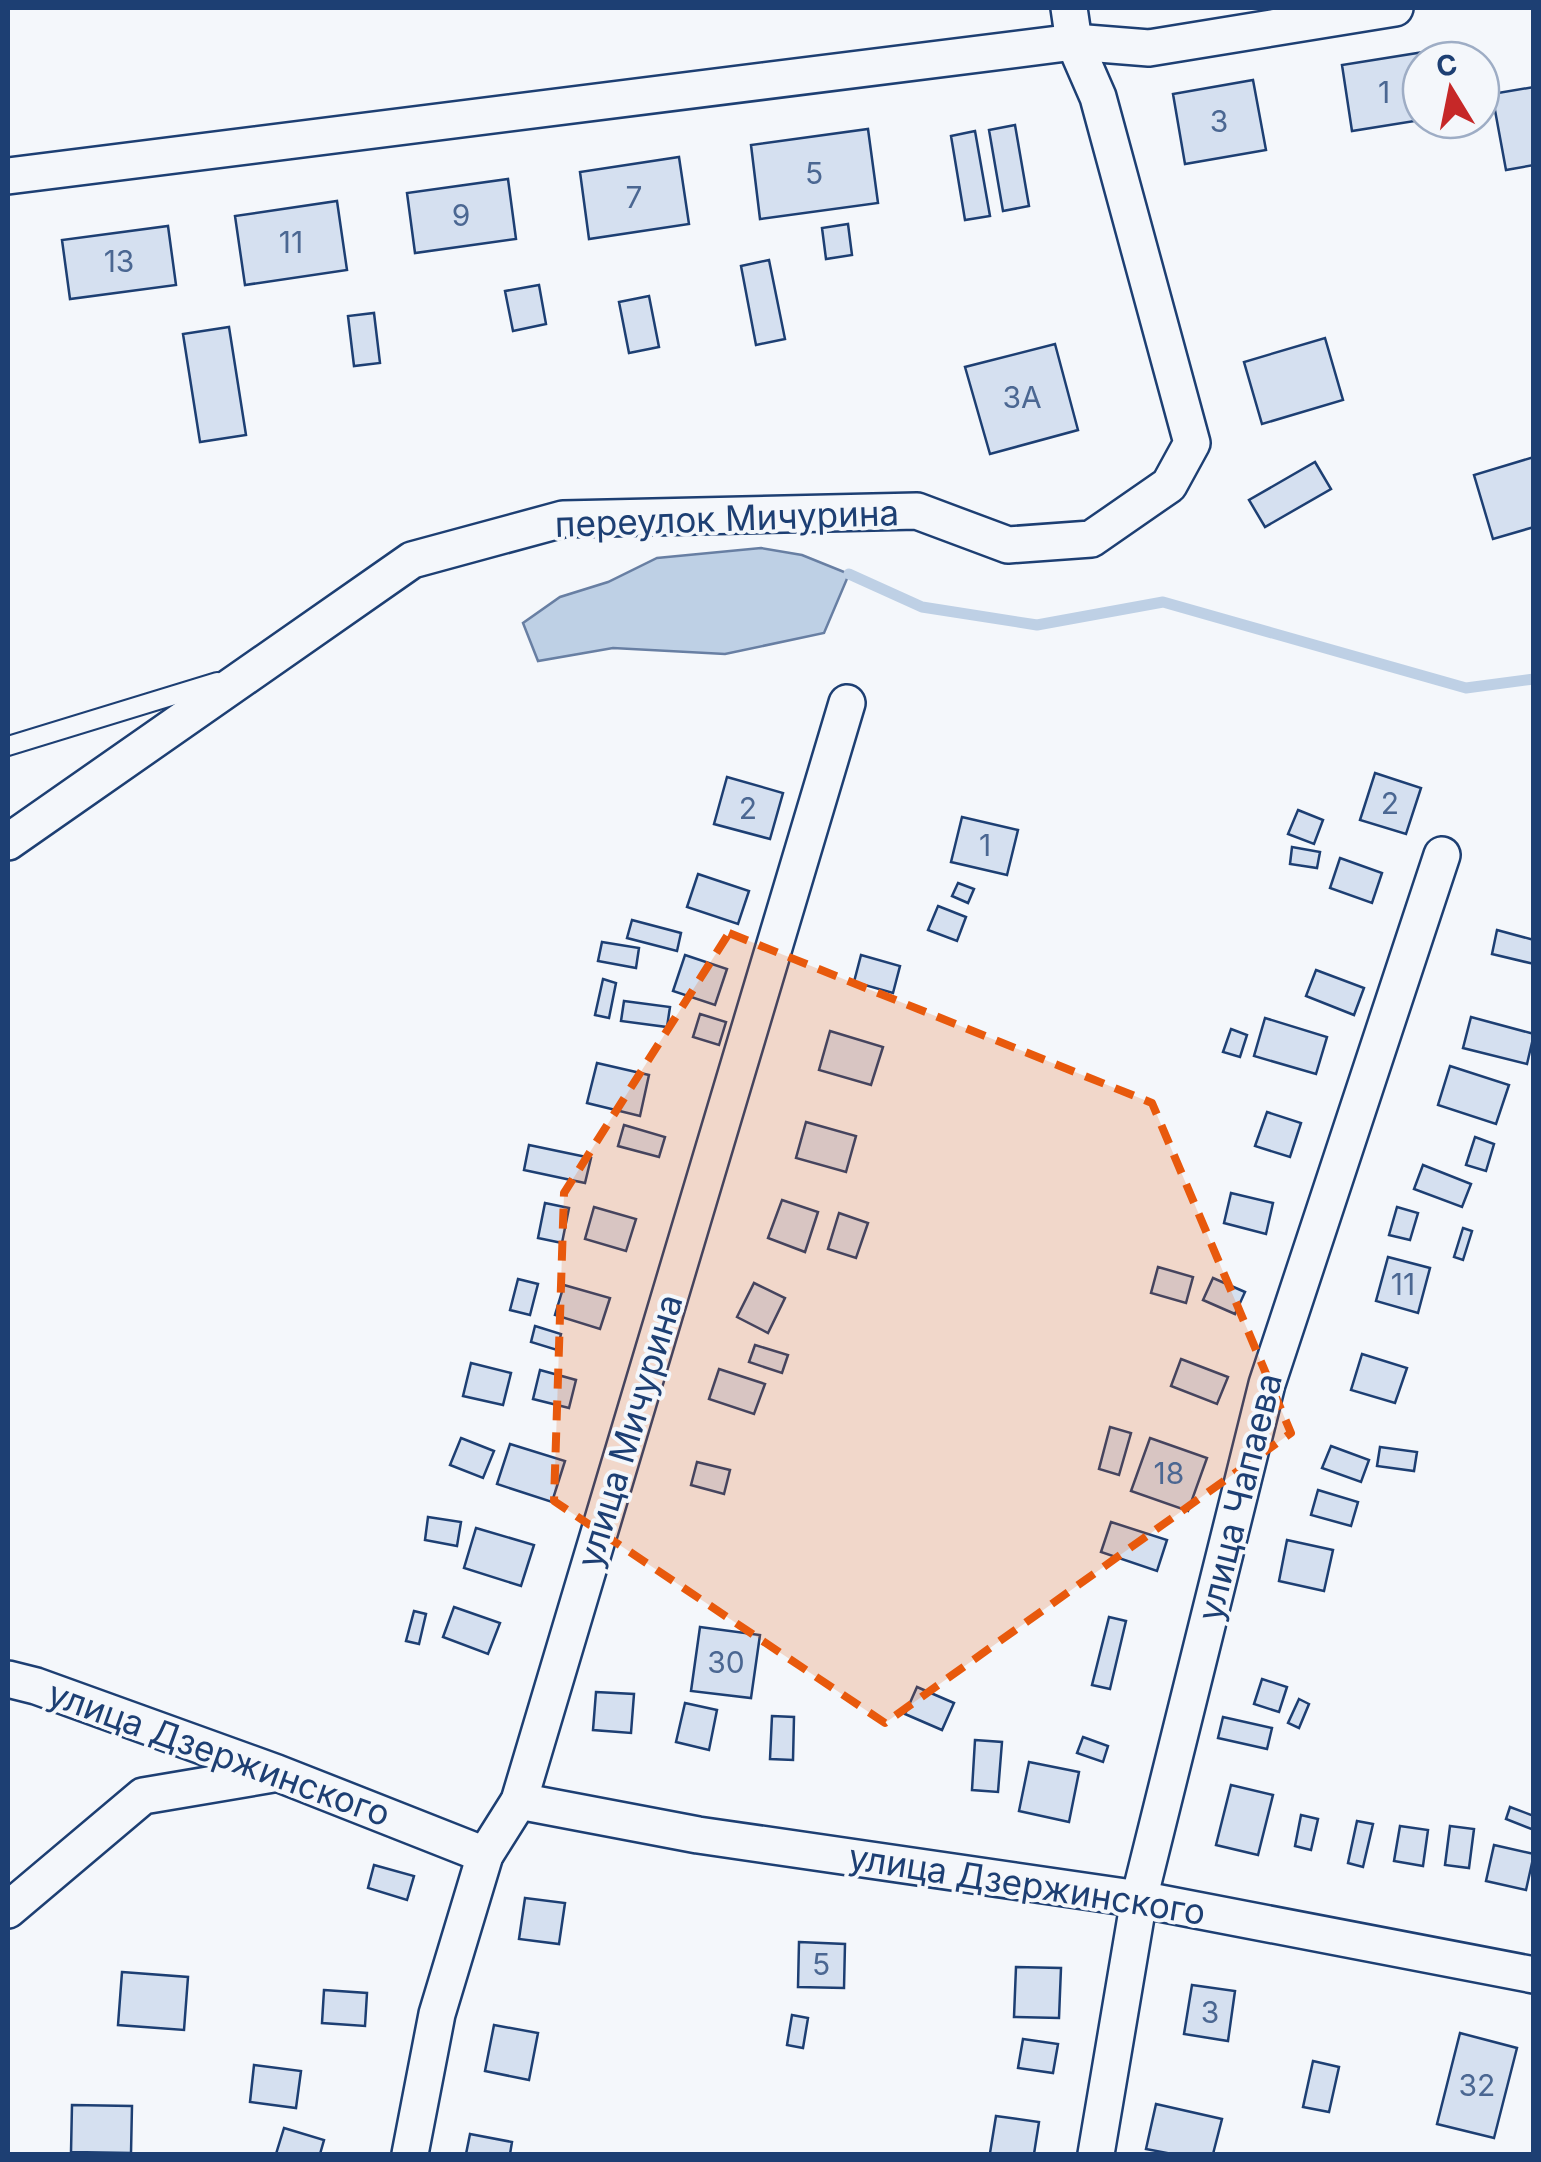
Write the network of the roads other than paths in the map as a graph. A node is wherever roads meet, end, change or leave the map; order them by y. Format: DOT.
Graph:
graph roads {
  1 [pos="1395,8"];
  2 [pos="1071,25"];
  3 [pos="8,176"];
  4 [pos="254,671"];
  5 [pos="846,703"];
  6 [pos="8,746"];
  7 [pos="8,842"];
  8 [pos="1442,855"];
  9 [pos="8,1679"];
  10 [pos="277,1774"];
  11 [pos="519,1802"];
  12 [pos="484,1855"];
  13 [pos="1139,1899"];
  14 [pos="8,1910"];
  15 [pos="1534,1975"];
  16 [pos="410,2154"];
  17 [pos="1096,2154"];
  1 -- 2 [label="street"];
  2 -- 3 [label="street"];
  2 -- 4 [label="street, переулок Мичурина"];
  4 -- 6 [label="lane"];
  4 -- 7 [label="street, переулок Мичурина"];
  5 -- 11 [label="street, улица Мичурина"];
  8 -- 13 [label="street, улица Чапаева"];
  9 -- 10 [label="street, улица Дзержинского"];
  10 -- 12 [label="street, улица Дзержинского"];
  10 -- 14 [label="street"];
  11 -- 12 [label="street, улица Мичурина"];
  11 -- 13 [label="street, улица Дзержинского"];
  12 -- 16 [label="street, улица Мичурина"];
  13 -- 15 [label="street, улица Дзержинского"];
  13 -- 17 [label="street, улица Чапаева"];
}
